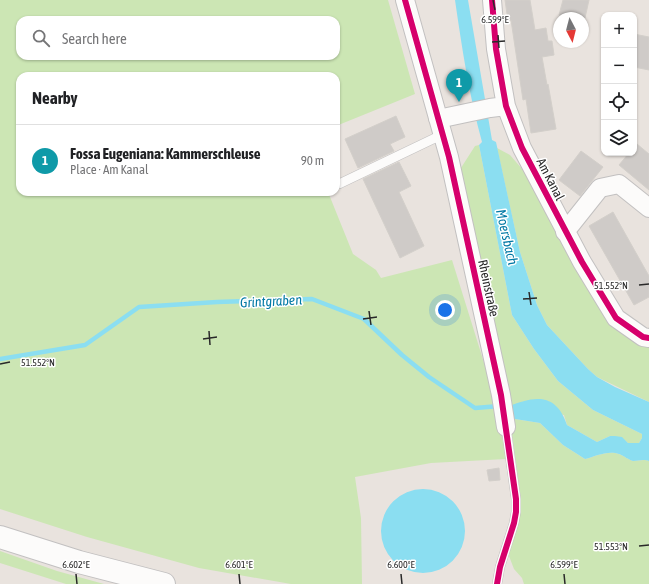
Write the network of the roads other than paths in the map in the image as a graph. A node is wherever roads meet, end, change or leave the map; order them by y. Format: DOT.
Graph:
graph roads {
  1 [pos="405,0"];
  2 [pos="492,0"];
  3 [pos="498,107"];
  4 [pos="441,127"];
  5 [pos="340,184"];
  6 [pos="649,208"];
  7 [pos="566,232"];
  8 [pos="649,338"];
  9 [pos="506,427"];
  10 [pos="0,537"];
  11 [pos="164,584"];
  12 [pos="497,584"];
  1 -- 4 [label="street, Rheinstraße"];
  2 -- 3 [label="street, Am Kanal"];
  3 -- 4 [label="street"];
  3 -- 7 [label="street, Am Kanal"];
  4 -- 5 [label="lane"];
  4 -- 9 [label="street, Rheinstraße"];
  6 -- 7 [label="street"];
  7 -- 8 [label="street, Am Kanal"];
  9 -- 12 [label="lane, Rheinstraße"];
  10 -- 11 [label="main road"];
}
